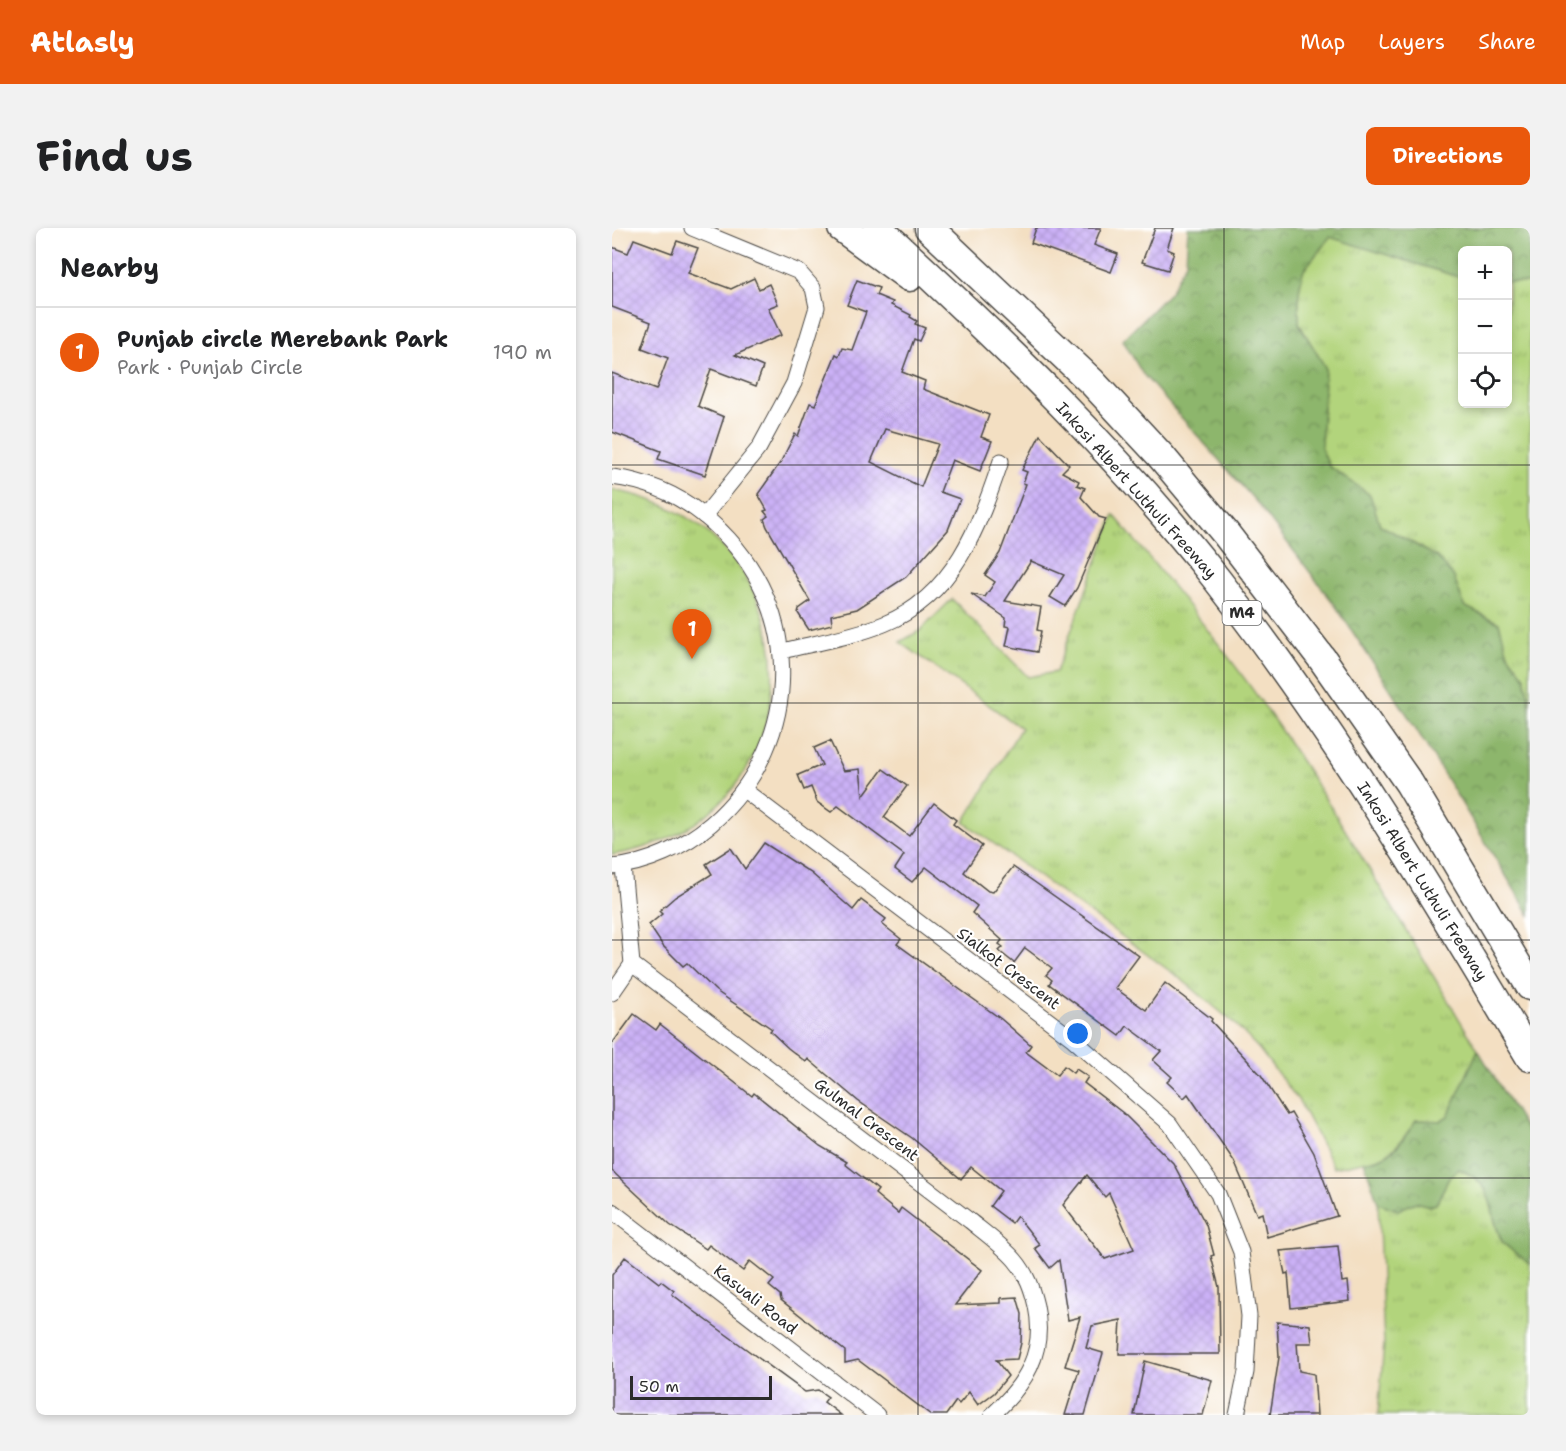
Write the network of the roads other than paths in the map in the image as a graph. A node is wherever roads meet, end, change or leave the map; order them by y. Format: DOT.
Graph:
graph roads {
  1 [pos="692,228"];
  2 [pos="842,228"];
  3 [pos="878,228"];
  4 [pos="929,228"];
  5 [pos="952,228"];
  6 [pos="977,319"];
  7 [pos="1092,382"];
  8 [pos="1001,461"];
  9 [pos="612,477"];
  10 [pos="704,516"];
  11 [pos="782,651"];
  12 [pos="744,790"];
  13 [pos="617,867"];
  14 [pos="632,964"];
  15 [pos="1530,986"];
  16 [pos="612,993"];
  17 [pos="1530,1057"];
  18 [pos="612,1211"];
  19 [pos="877,1415"];
  20 [pos="992,1415"];
  21 [pos="1237,1415"];
  1 -- 10 [label="street"];
  2 -- 6 [label="highway"];
  3 -- 6 [label="highway, Inkosi Albert Luthuli Freeway / M4"];
  4 -- 7 [label="highway, M4"];
  5 -- 7 [label="highway"];
  6 -- 17 [label="highway, Inkosi Albert Luthuli Freeway / M4"];
  7 -- 15 [label="highway, M4"];
  8 -- 11 [label="street"];
  9 -- 10 [label="street"];
  10 -- 11 [label="street"];
  11 -- 12 [label="street"];
  12 -- 13 [label="street"];
  12 -- 21 [label="street, Sialkot Crescent"];
  13 -- 14 [label="street"];
  14 -- 16 [label="street"];
  14 -- 20 [label="street, Gulmal Crescent"];
  18 -- 19 [label="street, Kasuali Road"];
}
